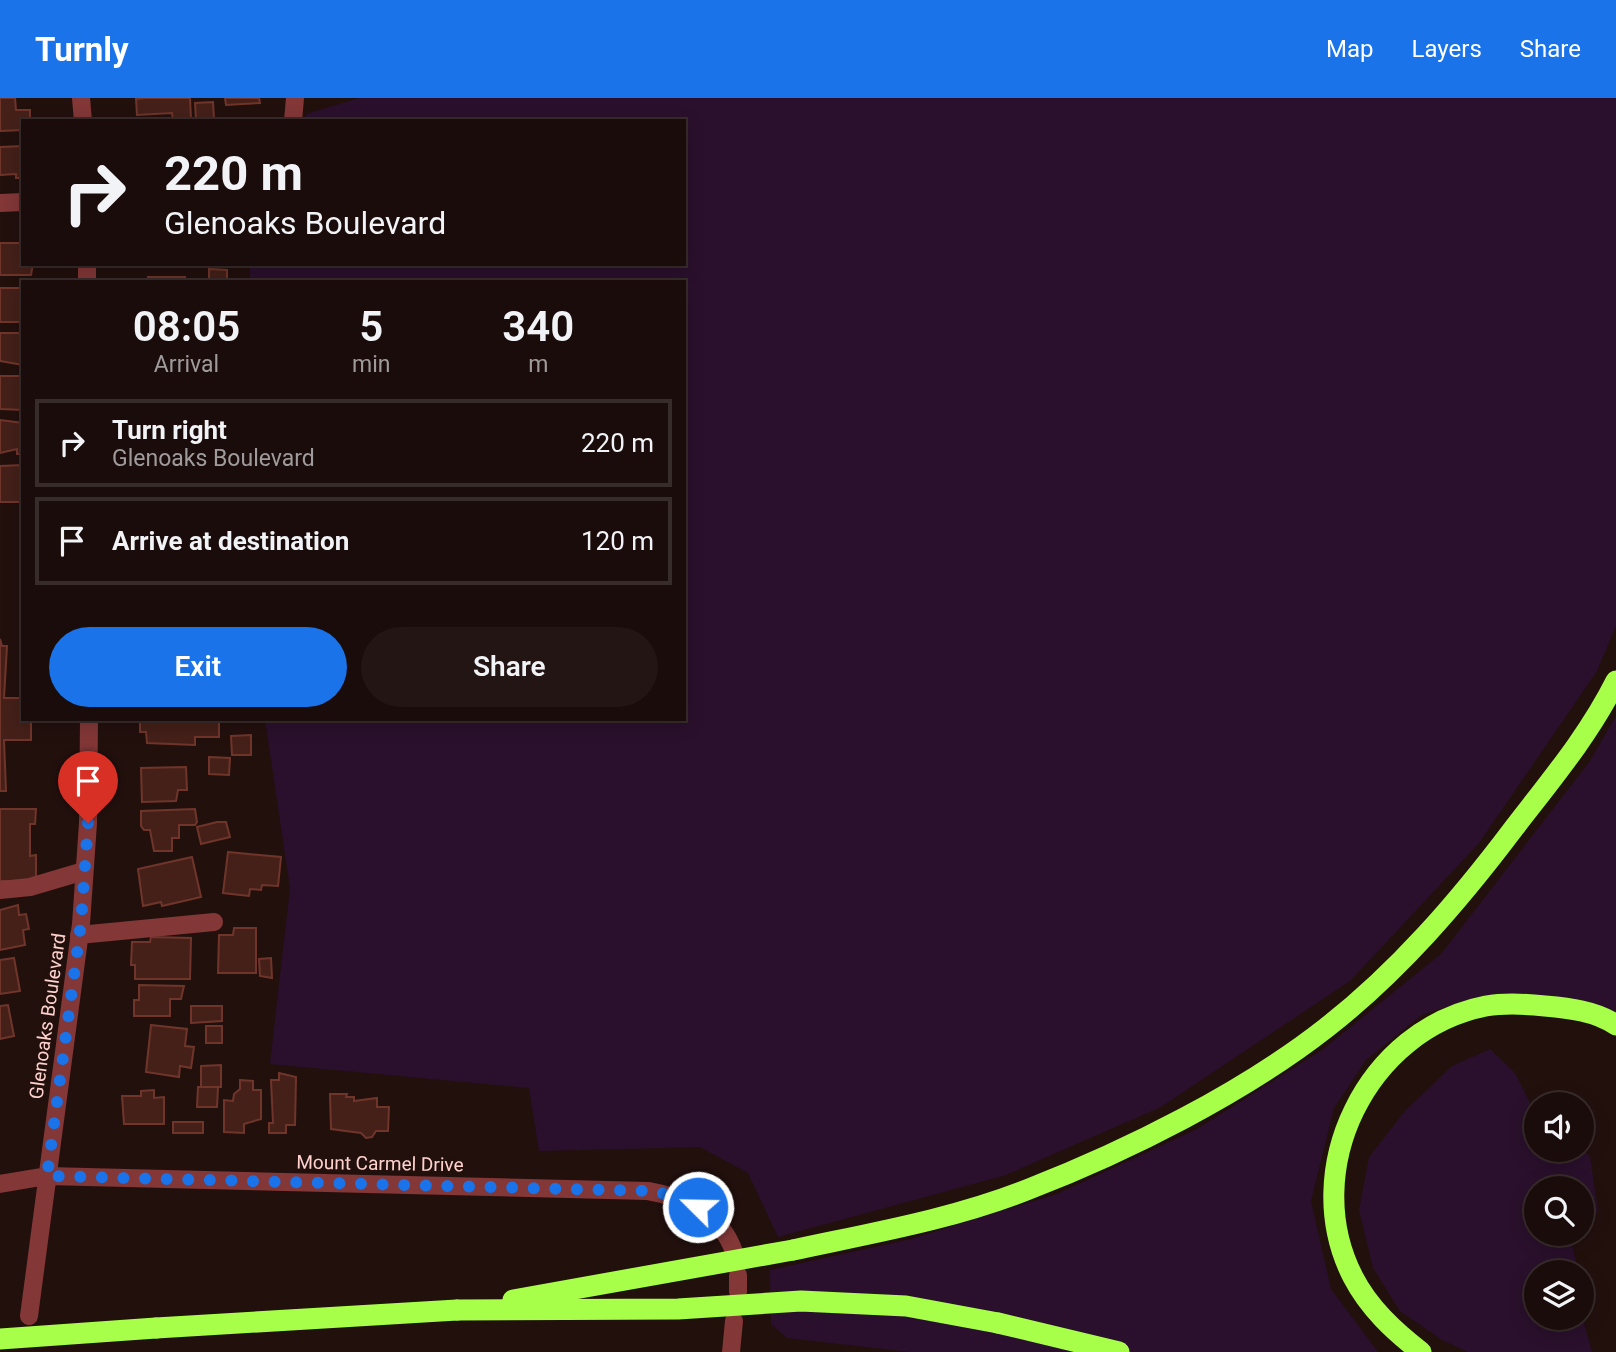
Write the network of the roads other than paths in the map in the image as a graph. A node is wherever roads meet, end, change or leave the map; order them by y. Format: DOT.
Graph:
graph roads {
  1 [pos="81,98"];
  2 [pos="295,98"];
  3 [pos="83,119"];
  4 [pos="293,119"];
  5 [pos="21,202"];
  6 [pos="0,203"];
  7 [pos="1616,681"];
  8 [pos="89,721"];
  9 [pos="84,871"];
  10 [pos="0,890"];
  11 [pos="215,922"];
  12 [pos="79,935"];
  13 [pos="1616,1025"];
  14 [pos="47,1176"];
  15 [pos="0,1184"];
  16 [pos="734,1252"];
  17 [pos="457,1310"];
  18 [pos="29,1316"];
  19 [pos="734,1321"];
  20 [pos="0,1339"];
  21 [pos="731,1352"];
  22 [pos="1119,1352"];
  23 [pos="1421,1352"];
  1 -- 3 [label="street"];
  2 -- 4 [label="street"];
  5 -- 6 [label="street"];
  7 -- 17 [label="highway, bridge"];
  8 -- 9 [label="street, Glenoaks Boulevard"];
  9 -- 10 [label="street"];
  9 -- 12 [label="street, Glenoaks Boulevard"];
  11 -- 12 [label="street"];
  12 -- 14 [label="street, Glenoaks Boulevard"];
  13 -- 23 [label="highway"];
  14 -- 15 [label="street, Mount Carmel Drive"];
  14 -- 16 [label="street, Mount Carmel Drive"];
  14 -- 18 [label="street, Glenoaks Boulevard"];
  17 -- 20 [label="highway, bridge"];
  17 -- 22 [label="highway, bridge"];
  19 -- 21 [label="street"];
}
